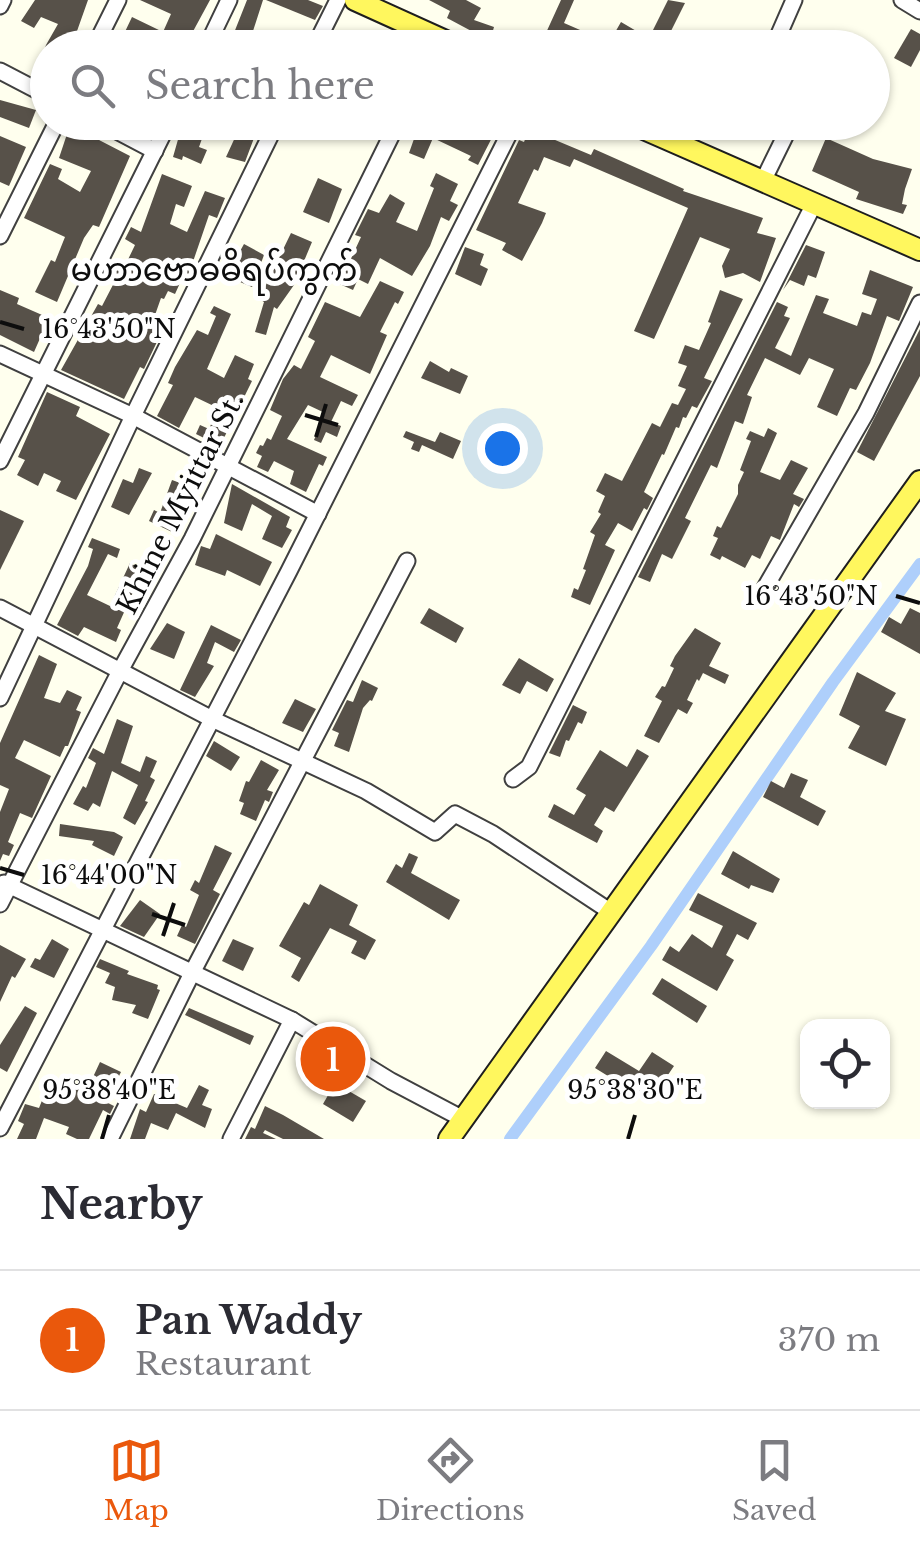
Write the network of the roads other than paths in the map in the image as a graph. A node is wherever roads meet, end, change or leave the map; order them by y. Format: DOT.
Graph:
graph roads {
  1 [pos="118,0"];
  2 [pos="230,0"];
  3 [pos="338,0"];
  4 [pos="355,0"];
  5 [pos="794,0"];
  6 [pos="902,0"];
  7 [pos="920,11"];
  8 [pos="103,30"];
  9 [pos="215,30"];
  10 [pos="323,30"];
  11 [pos="412,30"];
  12 [pos="781,30"];
  13 [pos="0,71"];
  14 [pos="30,87"];
  15 [pos="48,140"];
  16 [pos="135,140"];
  17 [pos="159,140"];
  18 [pos="268,140"];
  19 [pos="389,140"];
  20 [pos="507,140"];
  21 [pos="669,140"];
  22 [pos="783,140"];
  23 [pos="154,150"];
  24 [pos="763,181"];
  25 [pos="814,204"];
  26 [pos="0,236"];
  27 [pos="920,250"];
  28 [pos="920,303"];
  29 [pos="0,354"];
  30 [pos="42,376"];
  31 [pos="132,416"];
  32 [pos="0,462"];
  33 [pos="229,466"];
  34 [pos="920,481"];
  35 [pos="318,514"];
  36 [pos="408,560"];
  37 [pos="762,593"];
  38 [pos="0,608"];
  39 [pos="36,626"];
  40 [pos="120,671"];
  41 [pos="0,698"];
  42 [pos="212,719"];
  43 [pos="300,763"];
  44 [pos="514,779"];
  45 [pos="4,884"];
  46 [pos="0,904"];
  47 [pos="611,912"];
  48 [pos="102,928"];
  49 [pos="192,973"];
  50 [pos="292,1020"];
  51 [pos="463,1119"];
  52 [pos="0,1128"];
  53 [pos="110,1139"];
  54 [pos="231,1139"];
  55 [pos="449,1139"];
  1 -- 8 [label="street"];
  2 -- 9 [label="street"];
  3 -- 10 [label="street"];
  4 -- 11 [label="main road"];
  5 -- 12 [label="street"];
  6 -- 7 [label="street"];
  13 -- 14 [label="street"];
  15 -- 26 [label="street"];
  16 -- 23 [label="street"];
  17 -- 23 [label="street"];
  18 -- 31 [label="street"];
  19 -- 33 [label="street, Khine Myittar St."];
  20 -- 35 [label="street"];
  21 -- 24 [label="main road"];
  22 -- 24 [label="street"];
  23 -- 30 [label="street"];
  24 -- 25 [label="main road"];
  25 -- 27 [label="main road"];
  25 -- 44 [label="street"];
  28 -- 37 [label="street"];
  29 -- 30 [label="street"];
  30 -- 31 [label="street"];
  30 -- 32 [label="street"];
  31 -- 33 [label="street"];
  31 -- 39 [label="street"];
  33 -- 35 [label="street"];
  33 -- 40 [label="street, Khine Myittar St."];
  34 -- 47 [label="main road"];
  35 -- 42 [label="street"];
  36 -- 43 [label="street"];
  38 -- 39 [label="street"];
  39 -- 40 [label="street"];
  39 -- 41 [label="street"];
  40 -- 42 [label="street"];
  40 -- 45 [label="street, Khine Myittar St."];
  42 -- 43 [label="street"];
  42 -- 48 [label="street"];
  43 -- 47 [label="street"];
  43 -- 49 [label="street"];
  45 -- 46 [label="street, Khine Myittar St."];
  45 -- 48 [label="street"];
  47 -- 51 [label="main road"];
  48 -- 49 [label="street"];
  48 -- 52 [label="street"];
  49 -- 50 [label="street"];
  49 -- 53 [label="street"];
  50 -- 51 [label="street"];
  50 -- 54 [label="street"];
  51 -- 55 [label="main road"];
}
